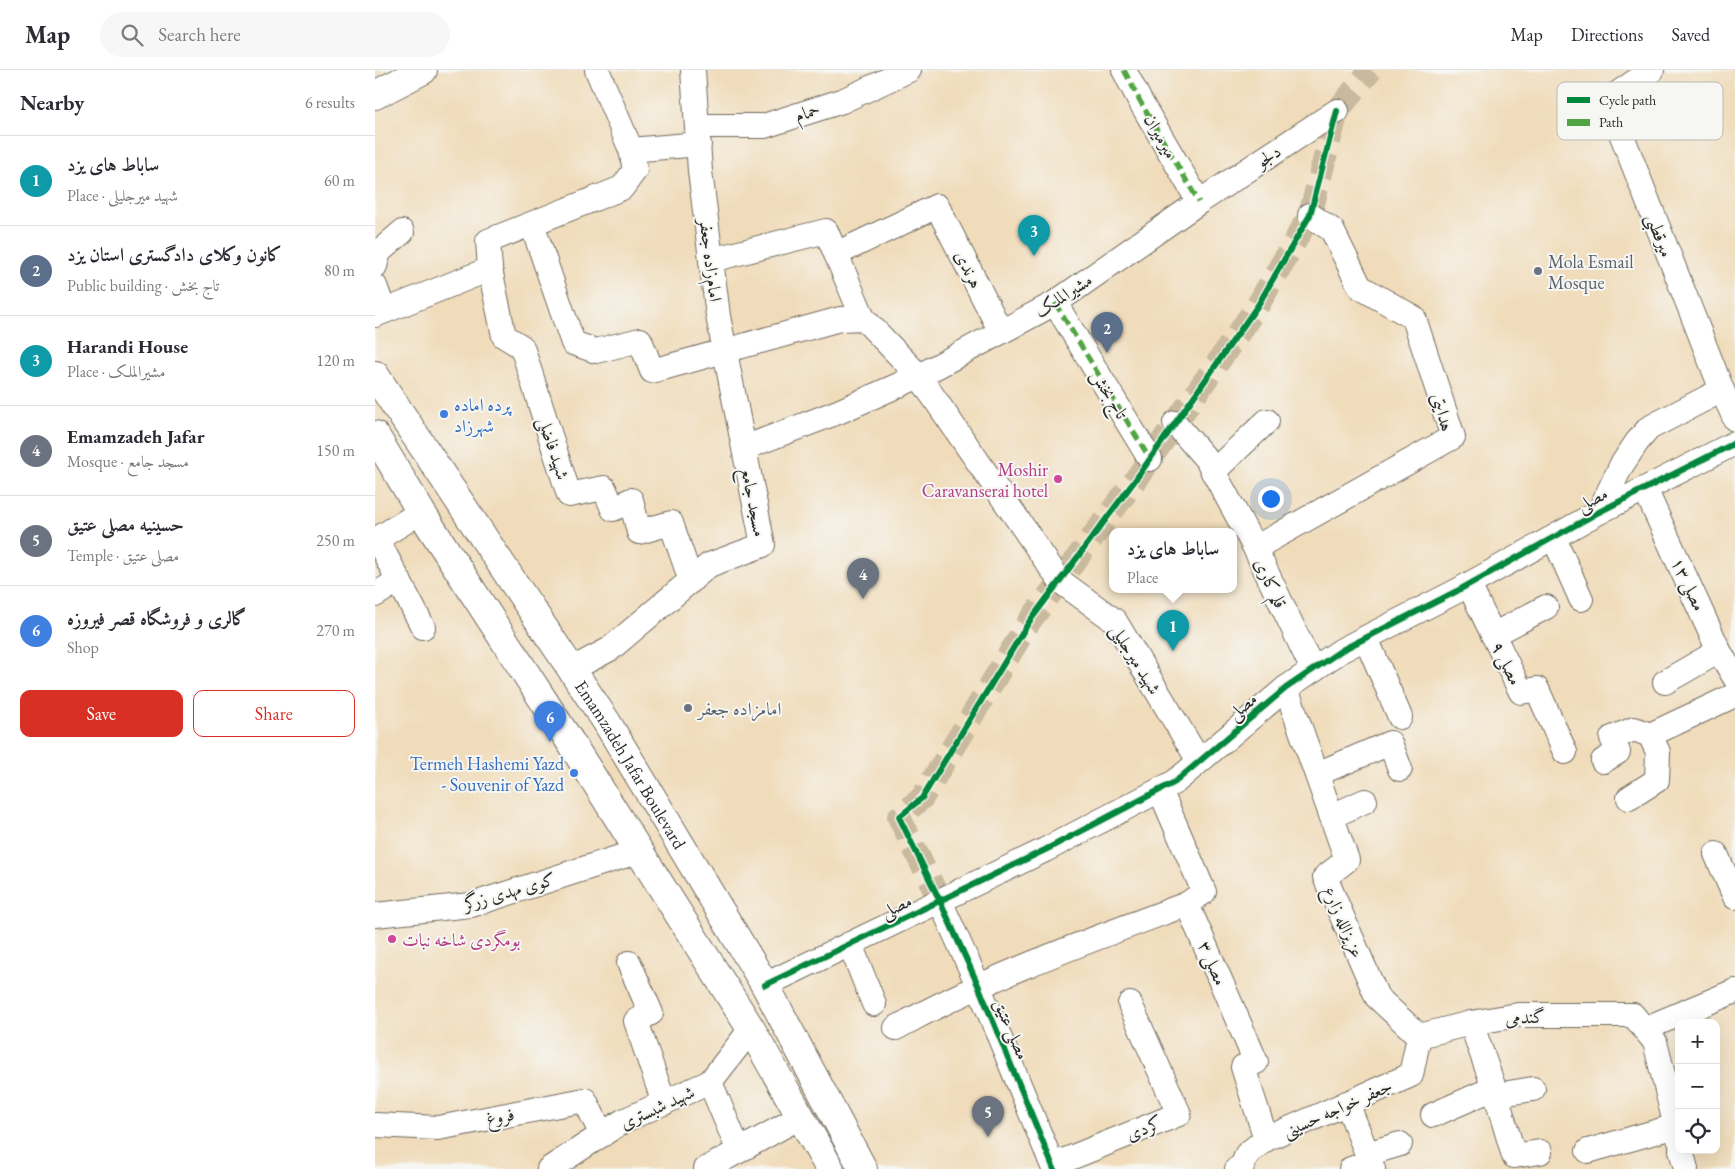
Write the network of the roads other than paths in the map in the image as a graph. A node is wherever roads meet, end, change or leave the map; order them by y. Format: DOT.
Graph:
graph roads {
  1 [pos="423,70"];
  2 [pos="597,70"];
  3 [pos="693,70"];
  4 [pos="909,70"];
  5 [pos="1124,70"];
  6 [pos="1652,70"];
  7 [pos="1634,82"];
  8 [pos="376,95"];
  9 [pos="1337,111"];
  10 [pos="698,135"];
  11 [pos="1624,140"];
  12 [pos="631,150"];
  13 [pos="1199,202"];
  14 [pos="1310,216"];
  15 [pos="532,224"];
  16 [pos="402,232"];
  17 [pos="836,254"];
  18 [pos="711,260"];
  19 [pos="375,266"];
  20 [pos="490,269"];
  21 [pos="375,286"];
  22 [pos="1055,303"];
  23 [pos="379,313"];
  24 [pos="863,318"];
  25 [pos="1001,332"];
  26 [pos="725,351"];
  27 [pos="375,375"];
  28 [pos="919,376"];
  29 [pos="1721,390"];
  30 [pos="1735,419"];
  31 [pos="1267,421"];
  32 [pos="1175,423"];
  33 [pos="375,435"];
  34 [pos="1735,443"];
  35 [pos="744,448"];
  36 [pos="1150,459"];
  37 [pos="1213,472"];
  38 [pos="1645,489"];
  39 [pos="421,512"];
  40 [pos="1599,512"];
  41 [pos="1554,538"];
  42 [pos="1255,548"];
  43 [pos="399,580"];
  44 [pos="691,581"];
  45 [pos="1469,585"];
  46 [pos="375,595"];
  47 [pos="1581,600"];
  48 [pos="1546,607"];
  49 [pos="423,627"];
  50 [pos="1493,635"];
  51 [pos="1366,638"];
  52 [pos="1719,651"];
  53 [pos="573,669"];
  54 [pos="1313,670"];
  55 [pos="1735,678"];
  56 [pos="1665,682"];
  57 [pos="1286,688"];
  58 [pos="1735,695"];
  59 [pos="1400,717"];
  60 [pos="1650,735"];
  61 [pos="1565,752"];
  62 [pos="1199,761"];
  63 [pos="1603,761"];
  64 [pos="1400,769"];
  65 [pos="1317,774"];
  66 [pos="1160,790"];
  67 [pos="1629,798"];
  68 [pos="1365,801"];
  69 [pos="1332,816"];
  70 [pos="639,851"];
  71 [pos="1716,854"];
  72 [pos="1735,897"];
  73 [pos="940,901"];
  74 [pos="1187,904"];
  75 [pos="375,915"];
  76 [pos="850,944"];
  77 [pos="629,963"];
  78 [pos="765,985"];
  79 [pos="978,985"];
  80 [pos="1735,991"];
  81 [pos="874,1004"];
  82 [pos="1130,1004"];
  83 [pos="1639,1022"];
  84 [pos="1471,1024"];
  85 [pos="896,1028"];
  86 [pos="751,1029"];
  87 [pos="1419,1036"];
  88 [pos="710,1082"];
  89 [pos="1533,1089"];
  90 [pos="1495,1092"];
  91 [pos="664,1103"];
  92 [pos="1347,1103"];
  93 [pos="1433,1115"];
  94 [pos="800,1117"];
  95 [pos="375,1124"];
  96 [pos="1675,1125"];
  97 [pos="1675,1133"];
  98 [pos="602,1135"];
  99 [pos="1266,1139"];
  100 [pos="1401,1144"];
  101 [pos="739,1151"];
  102 [pos="1588,1151"];
  103 [pos="1540,1152"];
  104 [pos="1682,1154"];
  105 [pos="1365,1164"];
  106 [pos="1053,1167"];
  107 [pos="1241,1168"];
  108 [pos="549,1169"];
  109 [pos="706,1169"];
  110 [pos="830,1169"];
  111 [pos="863,1169"];
  112 [pos="1686,1169"];
  1 -- 8 [label="main road"];
  2 -- 12 [label="street"];
  3 -- 10 [label="street, امام‌زاده جعفر"];
  4 -- 10 [label="street, حمام"];
  5 -- 13 [label="street, میرمیران"];
  6 -- 7 [label="street, میرقطبی"];
  9 -- 13 [label="street, دلجو"];
  10 -- 12 [label="street, حمام"];
  10 -- 18 [label="street, امام‌زاده جعفر"];
  11 -- 29 [label="street, میرقطبی"];
  12 -- 15 [label="street"];
  13 -- 22 [label="street, مشیرالملک"];
  14 -- 42 [label="street, هدایتی"];
  15 -- 20 [label="street"];
  15 -- 26 [label="street"];
  16 -- 19 [label="street"];
  17 -- 18 [label="street"];
  17 -- 24 [label="street"];
  17 -- 25 [label="street, هرندی"];
  18 -- 26 [label="street, امام‌زاده جعفر"];
  20 -- 23 [label="street"];
  20 -- 44 [label="street, شهید فاضلی"];
  21 -- 23 [label="street"];
  22 -- 25 [label="street, مشیرالملک"];
  22 -- 36 [label="street, تاج بخش"];
  24 -- 26 [label="street"];
  24 -- 28 [label="street, شهید میرجلیلی"];
  25 -- 28 [label="street, مشیرالملک"];
  26 -- 35 [label="street, امام‌زاده جعفر"];
  27 -- 53 [label="main road, Emamzadeh Jafar Boulevard"];
  28 -- 35 [label="street, مسجد جامع"];
  28 -- 62 [label="street, شهید میرجلیلی"];
  29 -- 30 [label="street, میرقطبی"];
  29 -- 40 [label="street"];
  31 -- 37 [label="street"];
  32 -- 37 [label="street, قلم کاری"];
  33 -- 39 [label="main road"];
  34 -- 38 [label="street, مصلی"];
  35 -- 44 [label="street, مسجد جامع"];
  37 -- 42 [label="street, قلم کاری"];
  38 -- 40 [label="street, مصلی"];
  38 -- 52 [label="street, مصلی ۱۳"];
  39 -- 43 [label="street"];
  39 -- 70 [label="main road"];
  40 -- 41 [label="street, مصلی"];
  41 -- 45 [label="street, مصلی"];
  41 -- 47 [label="street"];
  42 -- 54 [label="street, قلم کاری"];
  43 -- 46 [label="street"];
  43 -- 49 [label="street"];
  44 -- 53 [label="street, مسجد جامع"];
  45 -- 50 [label="street, مصلی ۹"];
  45 -- 51 [label="street, مصلی"];
  48 -- 50 [label="street"];
  50 -- 61 [label="street, مصلی ۹"];
  51 -- 54 [label="street, مصلی"];
  51 -- 59 [label="street"];
  52 -- 55 [label="street, مصلی ۱۳"];
  52 -- 56 [label="street"];
  53 -- 78 [label="main road, Emamzadeh Jafar Boulevard"];
  54 -- 57 [label="street, مصلی"];
  57 -- 62 [label="street, مصلی"];
  57 -- 65 [label="street, عزیزالله زارع"];
  58 -- 60 [label="street"];
  60 -- 63 [label="street"];
  60 -- 67 [label="street"];
  62 -- 66 [label="street, مصلی"];
  64 -- 65 [label="street"];
  65 -- 69 [label="street, عزیزالله زارع"];
  66 -- 73 [label="street, مصلی"];
  66 -- 74 [label="street"];
  68 -- 69 [label="street"];
  69 -- 87 [label="street, عزیزالله زارع"];
  70 -- 75 [label="street, کوی مهدی زرگر"];
  70 -- 86 [label="main road"];
  71 -- 72 [label="street"];
  73 -- 76 [label="street, مصلی"];
  73 -- 79 [label="street, مصلی عتیق"];
  74 -- 79 [label="street"];
  74 -- 99 [label="street, مصلی ۳"];
  76 -- 78 [label="street, مصلی"];
  76 -- 81 [label="street"];
  77 -- 91 [label="street"];
  78 -- 111 [label="main road, Emamzadeh Jafar Boulevard"];
  79 -- 85 [label="street"];
  79 -- 106 [label="street, مصلی عتیق"];
  80 -- 83 [label="street, گندمی"];
  82 -- 106 [label="street, کردی"];
  83 -- 84 [label="street, گندمی"];
  83 -- 96 [label="street"];
  84 -- 87 [label="street, گندمی"];
  84 -- 90 [label="street"];
  86 -- 88 [label="street, شهید شبستری"];
  86 -- 94 [label="main road"];
  87 -- 92 [label="street, جعفر خواجه حسینی"];
  88 -- 91 [label="street, شهید شبستری"];
  88 -- 101 [label="street"];
  89 -- 90 [label="street"];
  90 -- 93 [label="street"];
  90 -- 103 [label="street"];
  91 -- 98 [label="street, شهید شبستری"];
  92 -- 99 [label="street, جعفر خواجه حسینی"];
  92 -- 105 [label="street"];
  94 -- 101 [label="street"];
  94 -- 110 [label="main road"];
  95 -- 98 [label="street, فروغ"];
  97 -- 102 [label="street"];
  98 -- 108 [label="street, شهید شبستری"];
  99 -- 107 [label="street, جعفر خواجه حسینی"];
  100 -- 105 [label="street"];
  101 -- 109 [label="street"];
  104 -- 112 [label="street"];
}
